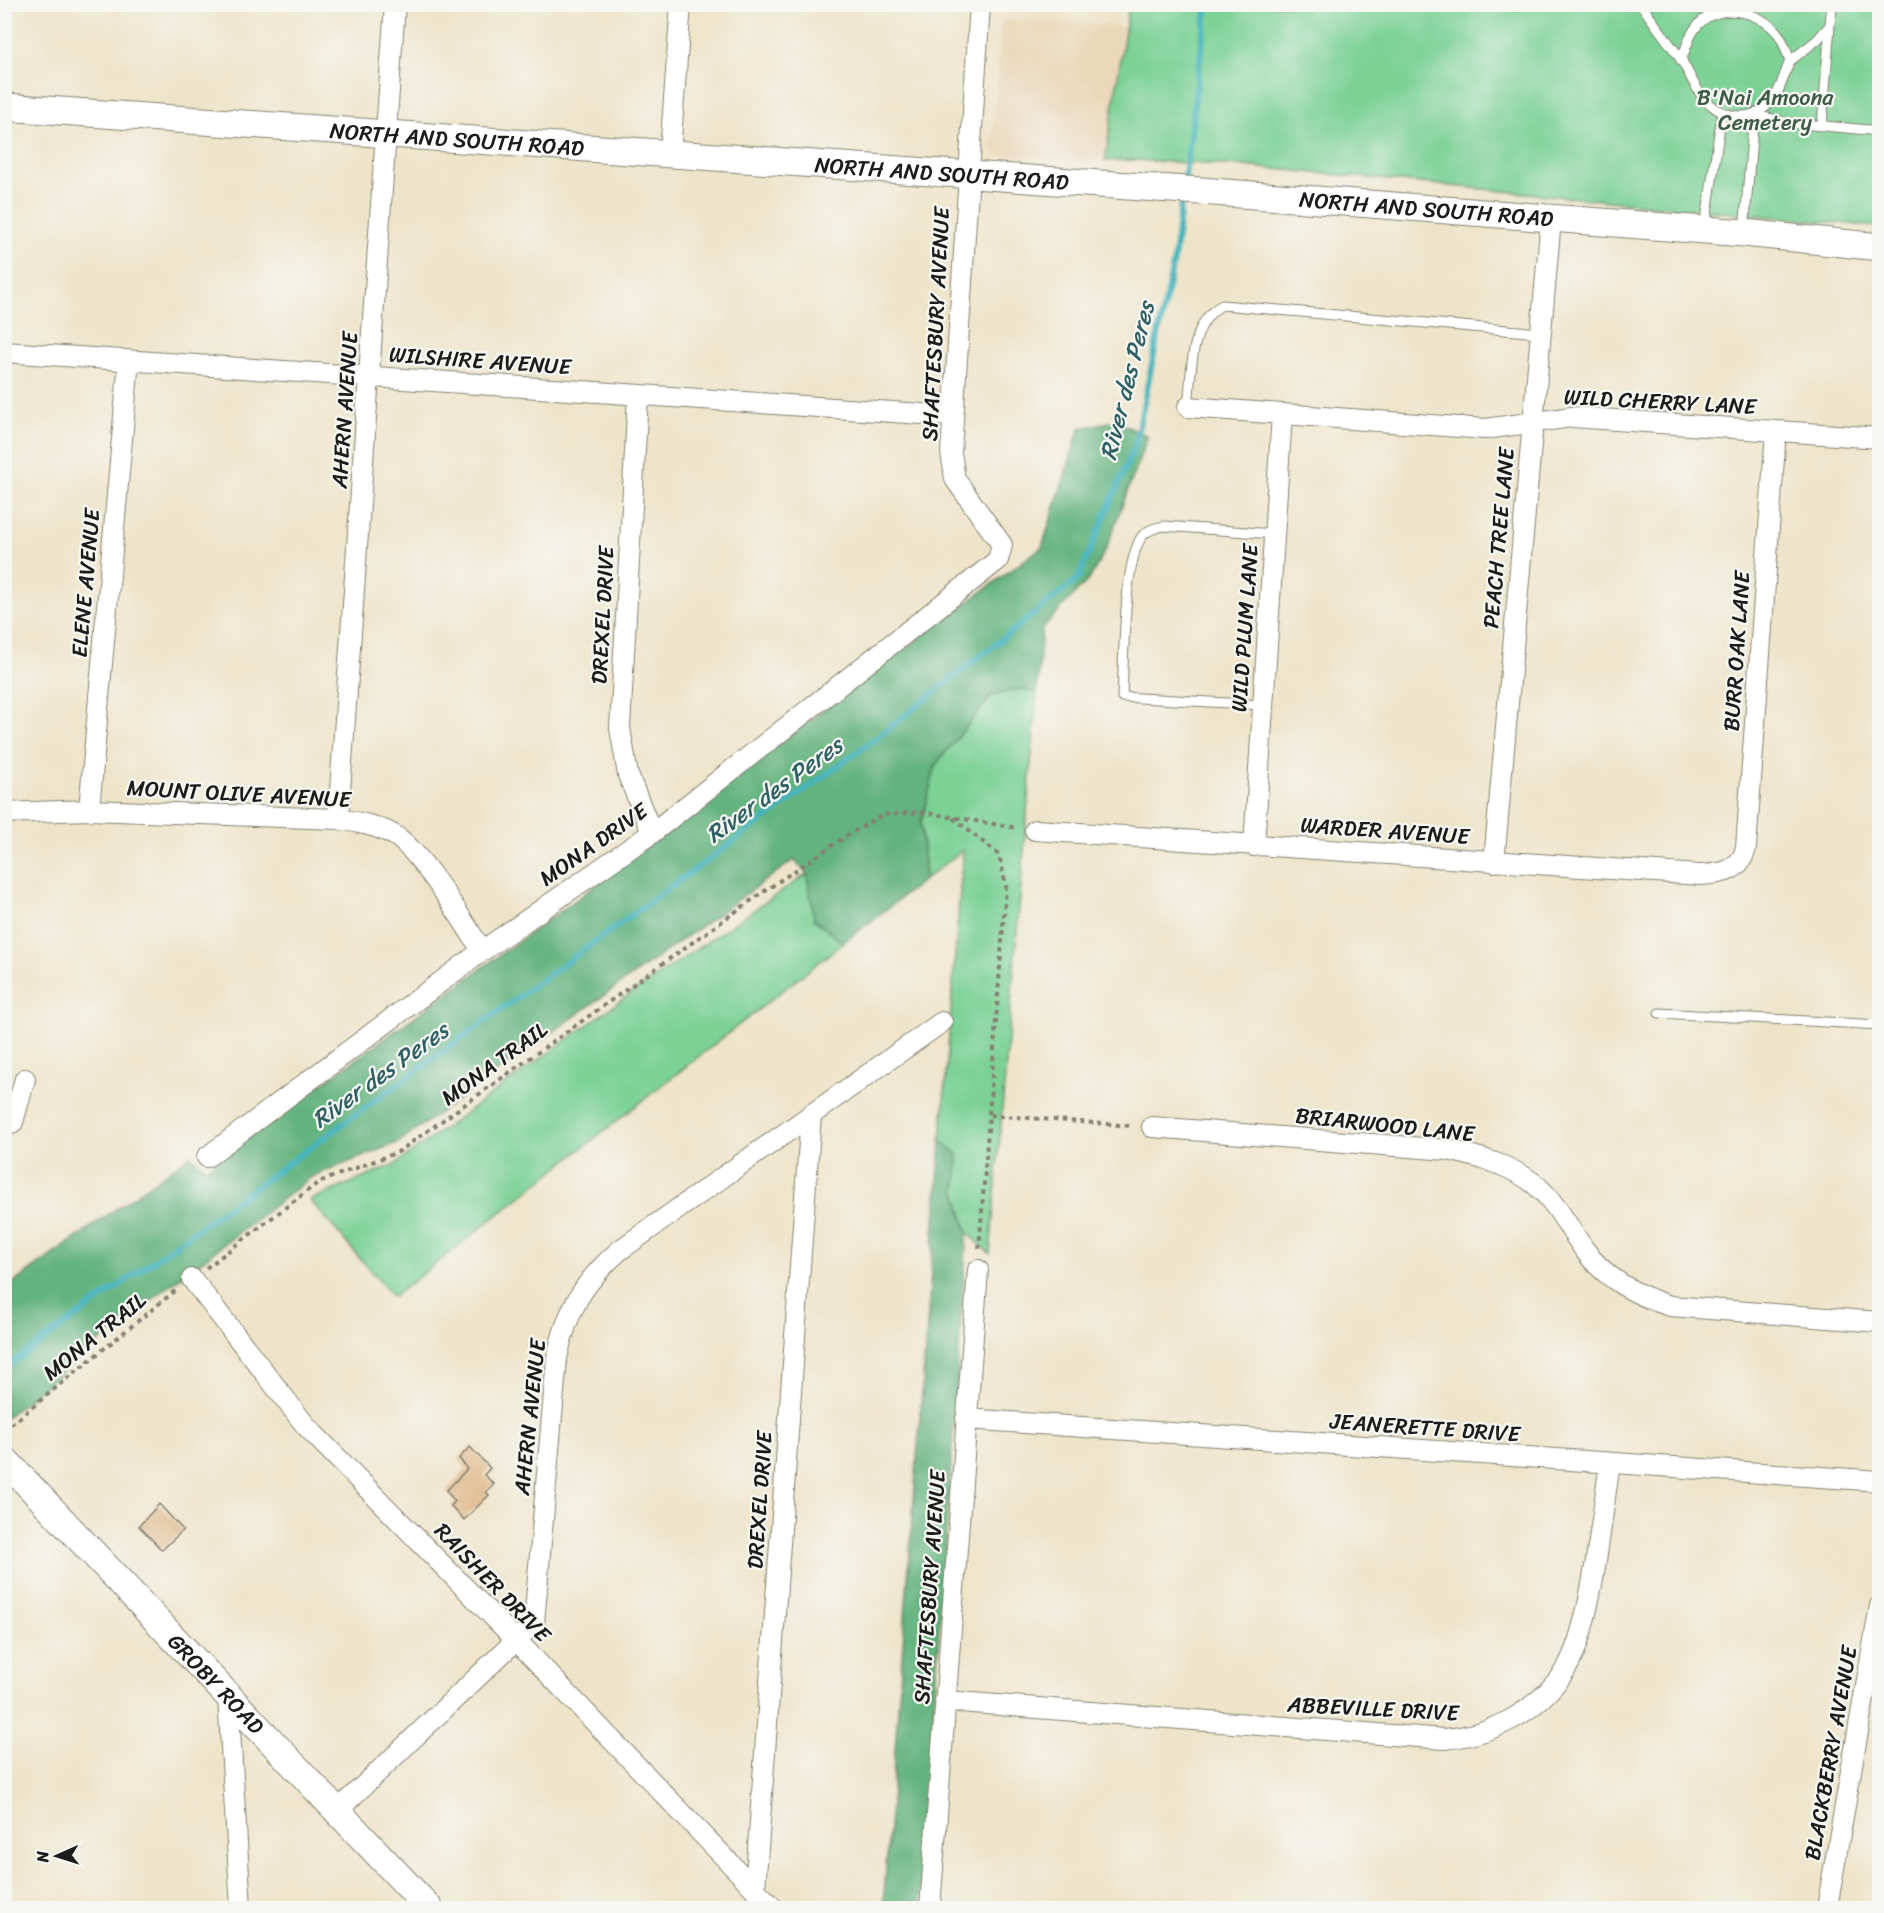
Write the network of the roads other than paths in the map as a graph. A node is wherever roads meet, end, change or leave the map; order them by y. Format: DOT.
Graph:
graph roads {
  1 [pos="395,4"];
  2 [pos="681,4"];
  3 [pos="980,4"];
  4 [pos="1641,4"];
  5 [pos="1832,4"];
  6 [pos="1830,25"];
  7 [pos="1682,61"];
  8 [pos="1790,61"];
  9 [pos="4,107"];
  10 [pos="1722,113"];
  11 [pos="1754,114"];
  12 [pos="1822,126"];
  13 [pos="1880,131"];
  14 [pos="386,132"];
  15 [pos="670,153"];
  16 [pos="968,175"];
  17 [pos="1551,219"];
  18 [pos="1704,231"];
  19 [pos="1744,233"];
  20 [pos="1880,248"];
  21 [pos="1540,333"];
  22 [pos="4,352"];
  23 [pos="129,360"];
  24 [pos="370,376"];
  25 [pos="638,395"];
  26 [pos="1188,408"];
  27 [pos="1282,414"];
  28 [pos="952,416"];
  29 [pos="1533,422"];
  30 [pos="1776,431"];
  31 [pos="1880,438"];
  32 [pos="1274,534"];
  33 [pos="998,560"];
  34 [pos="1263,705"];
  35 [pos="89,810"];
  36 [pos="4,813"];
  37 [pos="338,819"];
  38 [pos="1035,830"];
  39 [pos="652,833"];
  40 [pos="1254,846"];
  41 [pos="1494,862"];
  42 [pos="1731,870"];
  43 [pos="483,951"];
  44 [pos="1659,1012"];
  45 [pos="942,1022"];
  46 [pos="1880,1025"];
  47 [pos="25,1079"];
  48 [pos="811,1114"];
  49 [pos="1152,1127"];
  50 [pos="4,1128"];
  51 [pos="207,1157"];
  52 [pos="978,1270"];
  53 [pos="192,1279"];
  54 [pos="1880,1322"];
  55 [pos="966,1419"];
  56 [pos="4,1459"];
  57 [pos="1610,1464"];
  58 [pos="1880,1481"];
  59 [pos="1880,1606"];
  60 [pos="517,1641"];
  61 [pos="1874,1665"];
  62 [pos="228,1697"];
  63 [pos="945,1701"];
  64 [pos="337,1810"];
  65 [pos="755,1890"];
  66 [pos="241,1908"];
  67 [pos="429,1908"];
  68 [pos="772,1908"];
  69 [pos="930,1908"];
  70 [pos="1827,1908"];
  1 -- 14 [label="street, AHERN AVENUE"];
  2 -- 15 [label="street"];
  3 -- 16 [label="street, SHAFTESBURY AVENUE"];
  4 -- 7 [label="lane"];
  5 -- 6 [label="lane"];
  6 -- 8 [label="lane"];
  6 -- 12 [label="lane"];
  7 -- 8 [label="lane"];
  7 -- 10 [label="lane"];
  8 -- 11 [label="lane"];
  9 -- 14 [label="street, NORTH AND SOUTH ROAD"];
  10 -- 11 [label="lane"];
  10 -- 18 [label="lane"];
  11 -- 12 [label="lane"];
  11 -- 19 [label="lane"];
  12 -- 13 [label="lane"];
  14 -- 15 [label="street, NORTH AND SOUTH ROAD"];
  14 -- 24 [label="street, AHERN AVENUE"];
  15 -- 16 [label="street, NORTH AND SOUTH ROAD"];
  16 -- 17 [label="street, NORTH AND SOUTH ROAD"];
  16 -- 28 [label="street, SHAFTESBURY AVENUE"];
  17 -- 18 [label="street, NORTH AND SOUTH ROAD"];
  17 -- 21 [label="street, PEACH TREE LANE"];
  18 -- 19 [label="street, NORTH AND SOUTH ROAD"];
  19 -- 20 [label="street, NORTH AND SOUTH ROAD"];
  21 -- 26 [label="lane"];
  21 -- 29 [label="street, PEACH TREE LANE"];
  22 -- 23 [label="street, WILSHIRE AVENUE"];
  23 -- 24 [label="street, WILSHIRE AVENUE"];
  23 -- 35 [label="street, ELENE AVENUE"];
  24 -- 25 [label="street, WILSHIRE AVENUE"];
  24 -- 37 [label="street, AHERN AVENUE"];
  25 -- 28 [label="street, WILSHIRE AVENUE"];
  25 -- 39 [label="street, DREXEL DRIVE"];
  26 -- 27 [label="street, WILD CHERRY LANE"];
  27 -- 29 [label="street, WILD CHERRY LANE"];
  27 -- 32 [label="street, WILD PLUM LANE"];
  28 -- 33 [label="street, SHAFTESBURY AVENUE"];
  29 -- 30 [label="street, WILD CHERRY LANE"];
  29 -- 41 [label="street, PEACH TREE LANE"];
  30 -- 31 [label="street, WILD CHERRY LANE"];
  30 -- 42 [label="street, BURR OAK LANE"];
  32 -- 34 [label="street, WILD PLUM LANE"];
  32 -- 34 [label="lane"];
  33 -- 39 [label="street, MONA DRIVE"];
  34 -- 40 [label="street, WILD PLUM LANE"];
  35 -- 36 [label="street, MOUNT OLIVE AVENUE"];
  35 -- 37 [label="street, MOUNT OLIVE AVENUE"];
  37 -- 43 [label="street, MOUNT OLIVE AVENUE"];
  38 -- 40 [label="street, WARDER AVENUE"];
  39 -- 43 [label="street, MONA DRIVE"];
  40 -- 41 [label="street, WARDER AVENUE"];
  41 -- 42 [label="street, WARDER AVENUE"];
  43 -- 51 [label="street, MONA DRIVE"];
  44 -- 46 [label="lane"];
  45 -- 48 [label="street, AHERN AVENUE"];
  47 -- 50 [label="street"];
  48 -- 60 [label="street, AHERN AVENUE"];
  48 -- 65 [label="street, DREXEL DRIVE"];
  49 -- 54 [label="street, BRIARWOOD LANE"];
  52 -- 55 [label="street, SHAFTESBURY AVENUE"];
  53 -- 60 [label="street, RAISHER DRIVE"];
  55 -- 57 [label="street, JEANERETTE DRIVE"];
  55 -- 63 [label="street, SHAFTESBURY AVENUE"];
  56 -- 62 [label="street, GROBY ROAD"];
  57 -- 58 [label="street, JEANERETTE DRIVE"];
  57 -- 63 [label="street, ABBEVILLE DRIVE"];
  59 -- 61 [label="street, BLACKBERRY AVENUE"];
  60 -- 64 [label="street, AHERN AVENUE"];
  60 -- 65 [label="street, RAISHER DRIVE"];
  61 -- 70 [label="street, BLACKBERRY AVENUE"];
  62 -- 64 [label="street, GROBY ROAD"];
  62 -- 66 [label="street"];
  63 -- 69 [label="street, SHAFTESBURY AVENUE"];
  64 -- 67 [label="street, GROBY ROAD"];
  65 -- 68 [label="street, RAISHER DRIVE"];
}
